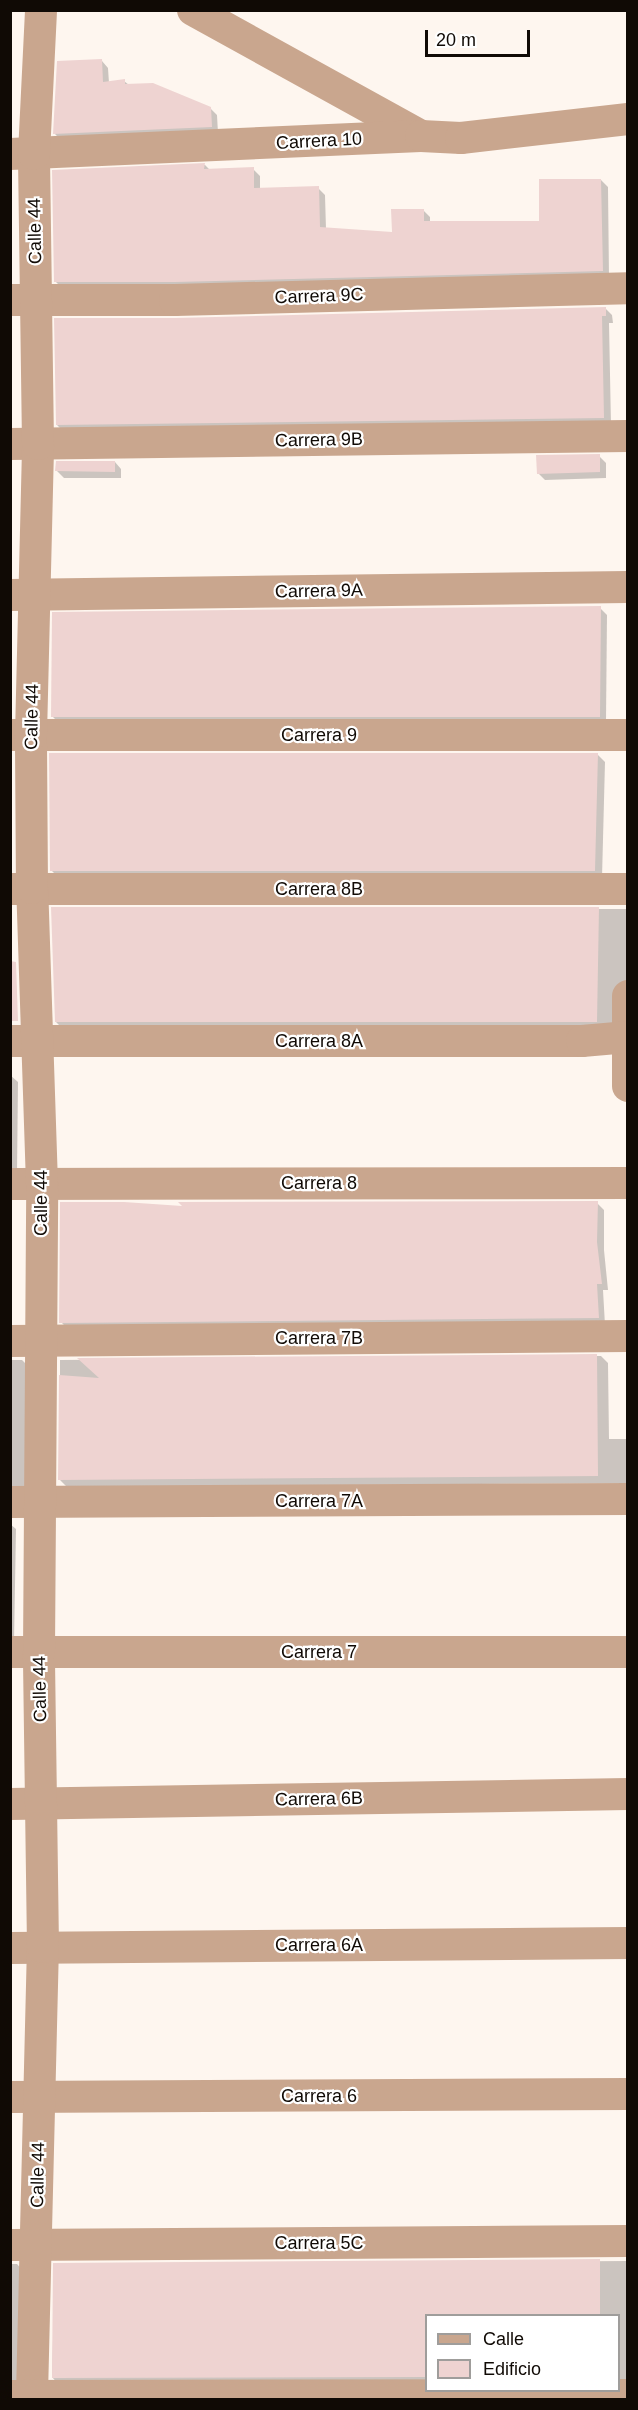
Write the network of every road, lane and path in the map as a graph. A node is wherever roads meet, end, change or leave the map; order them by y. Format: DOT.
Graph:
graph roads {
  1 [pos="40,10"];
  2 [pos="193,10"];
  3 [pos="627,119"];
  4 [pos="422,136"];
  5 [pos="22,154"];
  6 [pos="627,288"];
  7 [pos="23,300"];
  8 [pos="627,436"];
  9 [pos="24,444"];
  10 [pos="627,587"];
  11 [pos="23,595"];
  12 [pos="21,735"];
  13 [pos="627,735"];
  14 [pos="21,889"];
  15 [pos="627,889"];
  16 [pos="627,996"];
  17 [pos="627,1037"];
  18 [pos="24,1041"];
  19 [pos="627,1086"];
  20 [pos="627,1183"];
  21 [pos="10,1184"];
  22 [pos="42,1184"];
  23 [pos="627,1336"];
  24 [pos="25,1340"];
  25 [pos="627,1499"];
  26 [pos="25,1502"];
  27 [pos="25,1652"];
  28 [pos="627,1652"];
  29 [pos="627,1794"];
  30 [pos="10,1804"];
  31 [pos="42,1804"];
  32 [pos="627,1943"];
  33 [pos="43,1947"];
  34 [pos="10,1948"];
  35 [pos="627,2094"];
  36 [pos="25,2097"];
  37 [pos="627,2241"];
  38 [pos="24,2245"];
  39 [pos="627,2395"];
  40 [pos="21,2396"];
  1 -- 5 [label="street, Calle 44"];
  2 -- 4 [label="street"];
  3 -- 4 [label="street, Carrera 10"];
  4 -- 5 [label="street, Carrera 10"];
  5 -- 7 [label="street, Calle 44"];
  6 -- 7 [label="street, Carrera 9C"];
  7 -- 9 [label="street, Calle 44"];
  8 -- 9 [label="street, Carrera 9B"];
  9 -- 11 [label="street, Calle 44"];
  10 -- 11 [label="street, Carrera 9A"];
  11 -- 12 [label="street, Calle 44"];
  12 -- 13 [label="street, Carrera 9"];
  12 -- 14 [label="street, Calle 44"];
  14 -- 15 [label="street, Carrera 8B"];
  14 -- 18 [label="street, Calle 44"];
  16 -- 17 [label="street"];
  17 -- 18 [label="street, Carrera 8A"];
  17 -- 19 [label="street"];
  18 -- 22 [label="street, Calle 44"];
  20 -- 22 [label="street, Carrera 8"];
  21 -- 22 [label="street, Carrera 8"];
  22 -- 24 [label="street, Calle 44"];
  23 -- 24 [label="street, Carrera 7B"];
  24 -- 26 [label="street, Calle 44"];
  25 -- 26 [label="street, Carrera 7A"];
  26 -- 27 [label="street, Calle 44"];
  27 -- 28 [label="street, Carrera 7"];
  27 -- 31 [label="street, Calle 44"];
  29 -- 31 [label="street, Carrera 6B"];
  30 -- 31 [label="street, Carrera 6B"];
  31 -- 33 [label="street, Calle 44"];
  32 -- 33 [label="street, Carrera 6A"];
  33 -- 34 [label="street, Carrera 6A"];
  33 -- 36 [label="street, Calle 44"];
  35 -- 36 [label="street, Carrera 6"];
  36 -- 38 [label="street, Calle 44"];
  37 -- 38 [label="street, Carrera 5C"];
  38 -- 40 [label="street, Calle 44"];
  39 -- 40 [label="street"];
}
